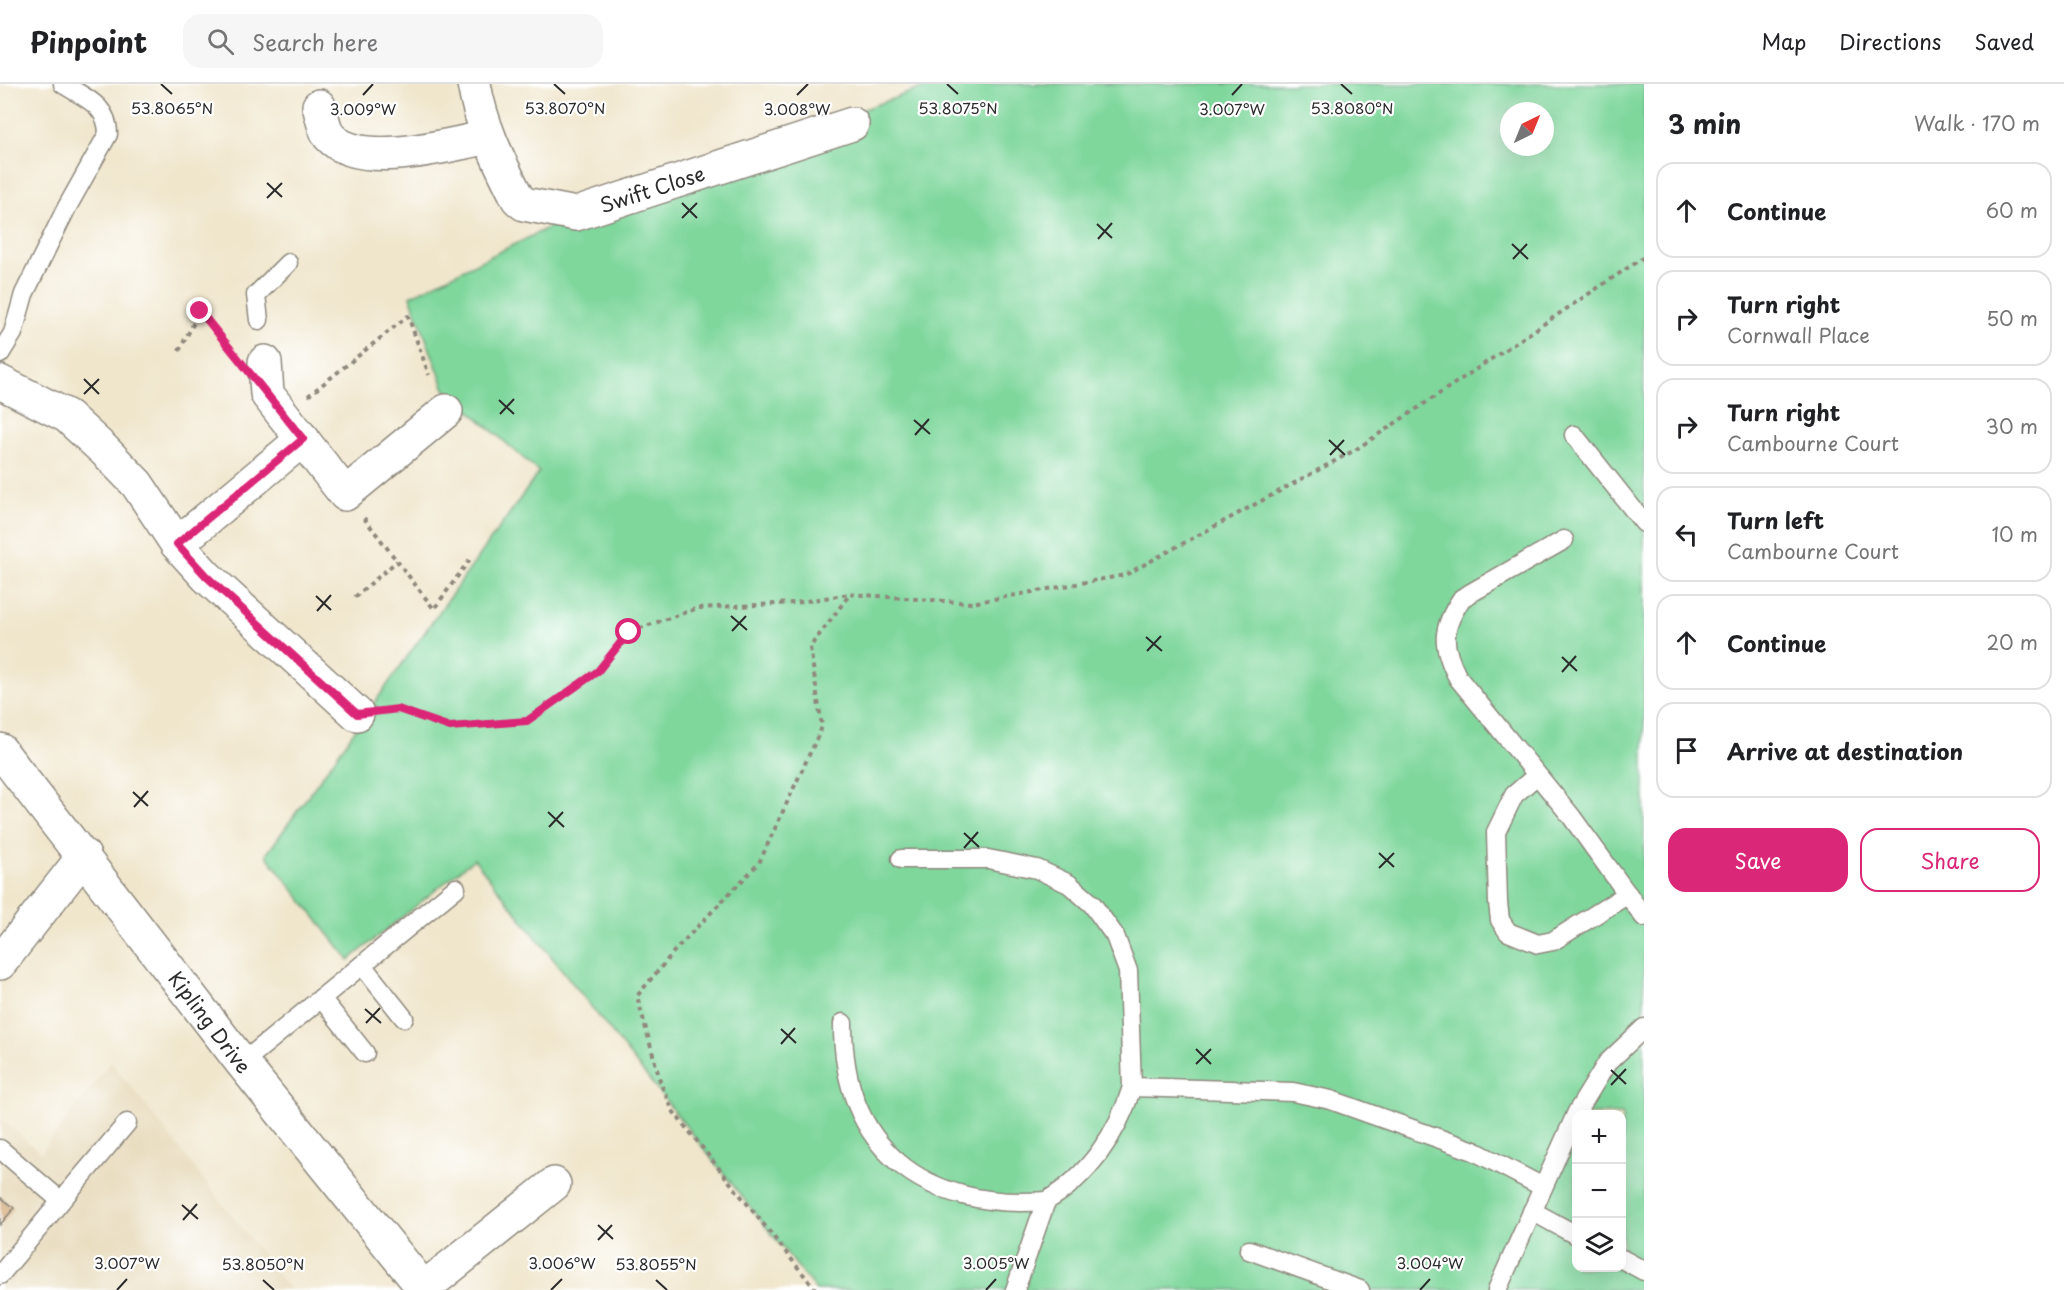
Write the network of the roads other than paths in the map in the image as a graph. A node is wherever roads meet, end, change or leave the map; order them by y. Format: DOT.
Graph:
graph roads {
  1 [pos="63,84"];
  2 [pos="474,84"];
  3 [pos="319,106"];
  4 [pos="852,124"];
  5 [pos="488,137"];
  6 [pos="288,263"];
  7 [pos="259,320"];
  8 [pos="0,354"];
  9 [pos="0,382"];
  10 [pos="447,411"];
  11 [pos="1574,435"];
  12 [pos="1644,523"];
  13 [pos="1564,540"];
  14 [pos="177,544"];
  15 [pos="357,714"];
  16 [pos="0,750"];
  17 [pos="1537,775"];
  18 [pos="84,856"];
  19 [pos="901,859"];
  20 [pos="456,888"];
  21 [pos="1628,894"];
  22 [pos="1644,917"];
  23 [pos="0,963"];
  24 [pos="362,965"];
  25 [pos="321,998"];
  26 [pos="404,1018"];
  27 [pos="843,1023"];
  28 [pos="1644,1028"];
  29 [pos="365,1053"];
  30 [pos="242,1064"];
  31 [pos="1132,1087"];
  32 [pos="127,1124"];
  33 [pos="0,1149"];
  34 [pos="554,1184"];
  35 [pos="1543,1187"];
  36 [pos="1046,1201"];
  37 [pos="61,1202"];
  38 [pos="1532,1211"];
  39 [pos="1572,1233"];
  40 [pos="1249,1250"];
  41 [pos="1626,1261"];
  42 [pos="1644,1272"];
  43 [pos="0,1275"];
  44 [pos="424,1289"];
  45 [pos="1015,1290"];
  46 [pos="1360,1290"];
  47 [pos="1497,1290"];
  1 -- 8 [label="lane"];
  2 -- 5 [label="street, Swift Close"];
  3 -- 5 [label="street"];
  4 -- 5 [label="street, Swift Close"];
  6 -- 7 [label="lane"];
  9 -- 14 [label="street"];
  10 -- 14 [label="street"];
  11 -- 12 [label="lane"];
  13 -- 17 [label="lane"];
  14 -- 15 [label="street"];
  16 -- 18 [label="street, Kipling Drive"];
  17 -- 21 [label="lane"];
  17 -- 21 [label="lane"];
  18 -- 23 [label="street"];
  18 -- 30 [label="street, Kipling Drive"];
  19 -- 31 [label="lane"];
  20 -- 24 [label="lane"];
  21 -- 22 [label="lane"];
  24 -- 25 [label="lane"];
  24 -- 26 [label="lane"];
  25 -- 29 [label="lane"];
  25 -- 30 [label="lane"];
  27 -- 36 [label="lane"];
  28 -- 35 [label="lane"];
  30 -- 44 [label="street, Kipling Drive"];
  31 -- 35 [label="lane"];
  31 -- 36 [label="lane"];
  32 -- 37 [label="lane"];
  33 -- 37 [label="lane"];
  34 -- 44 [label="street"];
  35 -- 38 [label="lane"];
  36 -- 45 [label="lane"];
  37 -- 43 [label="lane"];
  38 -- 39 [label="lane"];
  38 -- 47 [label="lane"];
  40 -- 46 [label="lane"];
  41 -- 42 [label="lane"];
}
